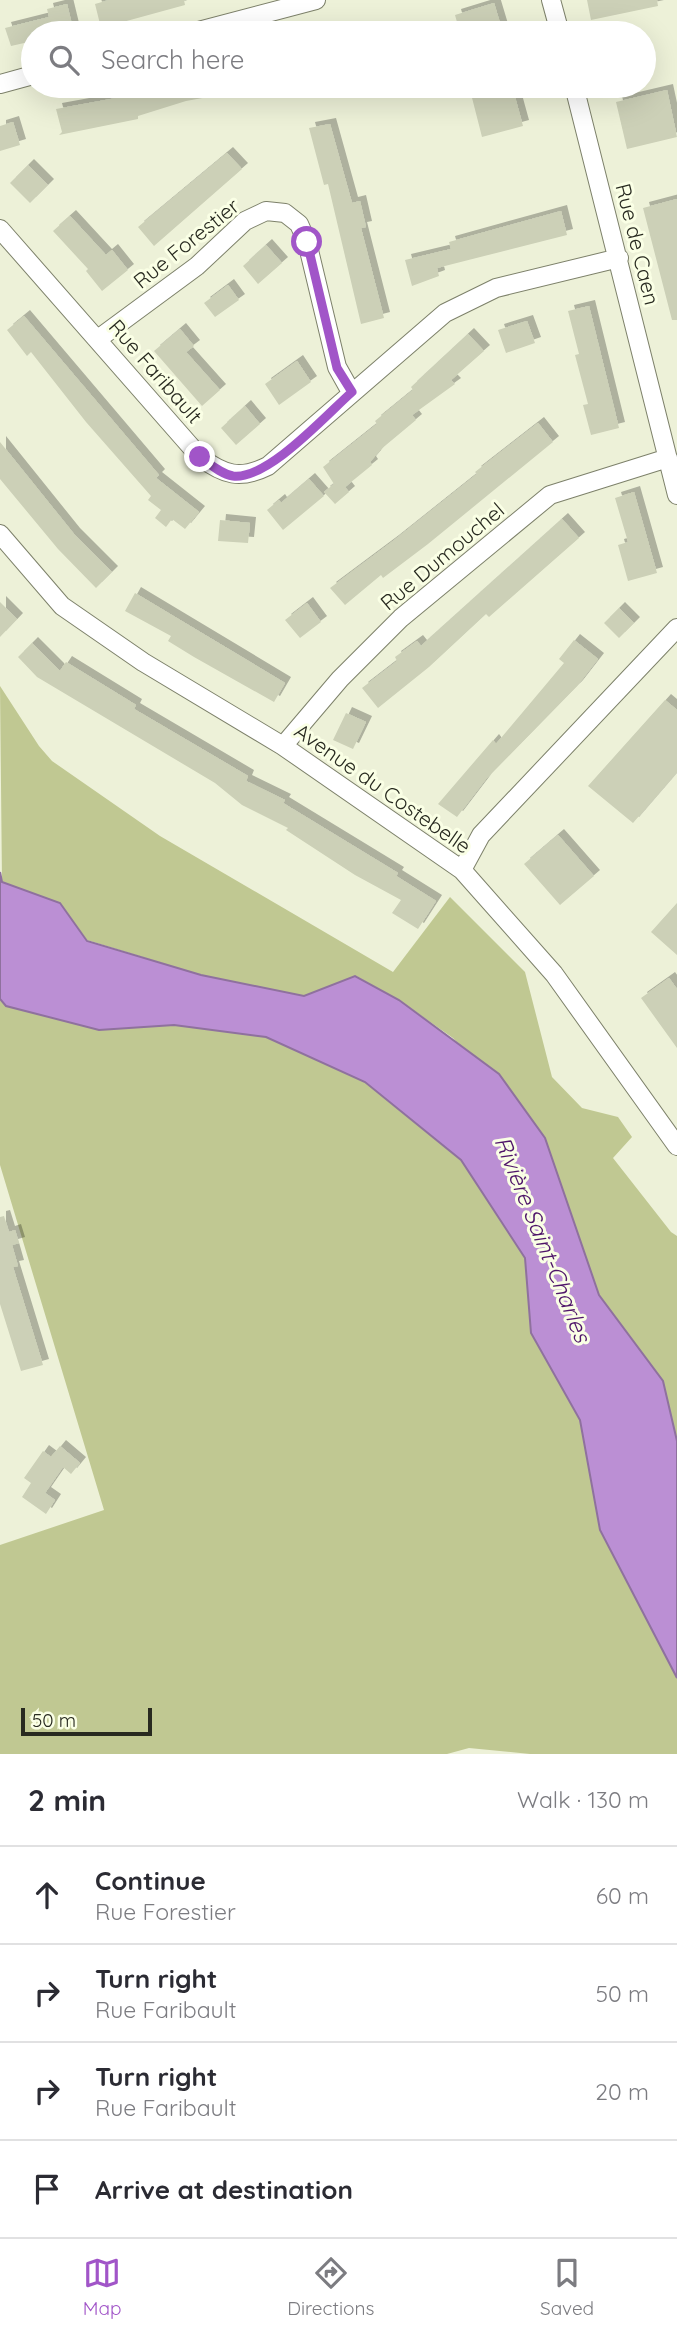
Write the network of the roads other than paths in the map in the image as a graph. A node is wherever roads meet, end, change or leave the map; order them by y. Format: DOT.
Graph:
graph roads {
  1 [pos="316,0"];
  2 [pos="551,0"];
  3 [pos="236,21"];
  4 [pos="557,21"];
  5 [pos="21,78"];
  6 [pos="0,84"];
  7 [pos="577,98"];
  8 [pos="0,229"];
  9 [pos="619,258"];
  10 [pos="98,340"];
  11 [pos="352,392"];
  12 [pos="668,458"];
  13 [pos="677,495"];
  14 [pos="0,534"];
  15 [pos="677,628"];
  16 [pos="283,746"];
  17 [pos="462,870"];
  18 [pos="677,1146"];
  1 -- 3 [label="street"];
  2 -- 4 [label="street"];
  5 -- 6 [label="street"];
  7 -- 9 [label="street, Rue de Caen"];
  8 -- 10 [label="street, Rue Faribault"];
  9 -- 11 [label="street, Rue Faribault"];
  9 -- 12 [label="street, Rue de Caen"];
  10 -- 11 [label="street, Rue Faribault"];
  10 -- 11 [label="street, Rue Forestier"];
  12 -- 13 [label="street, Rue de Caen"];
  12 -- 16 [label="street, Rue Dumouchel"];
  14 -- 16 [label="street, Avenue du Costebelle"];
  15 -- 17 [label="street"];
  16 -- 17 [label="street, Avenue du Costebelle"];
  17 -- 18 [label="street, Avenue du Costebelle"];
}
